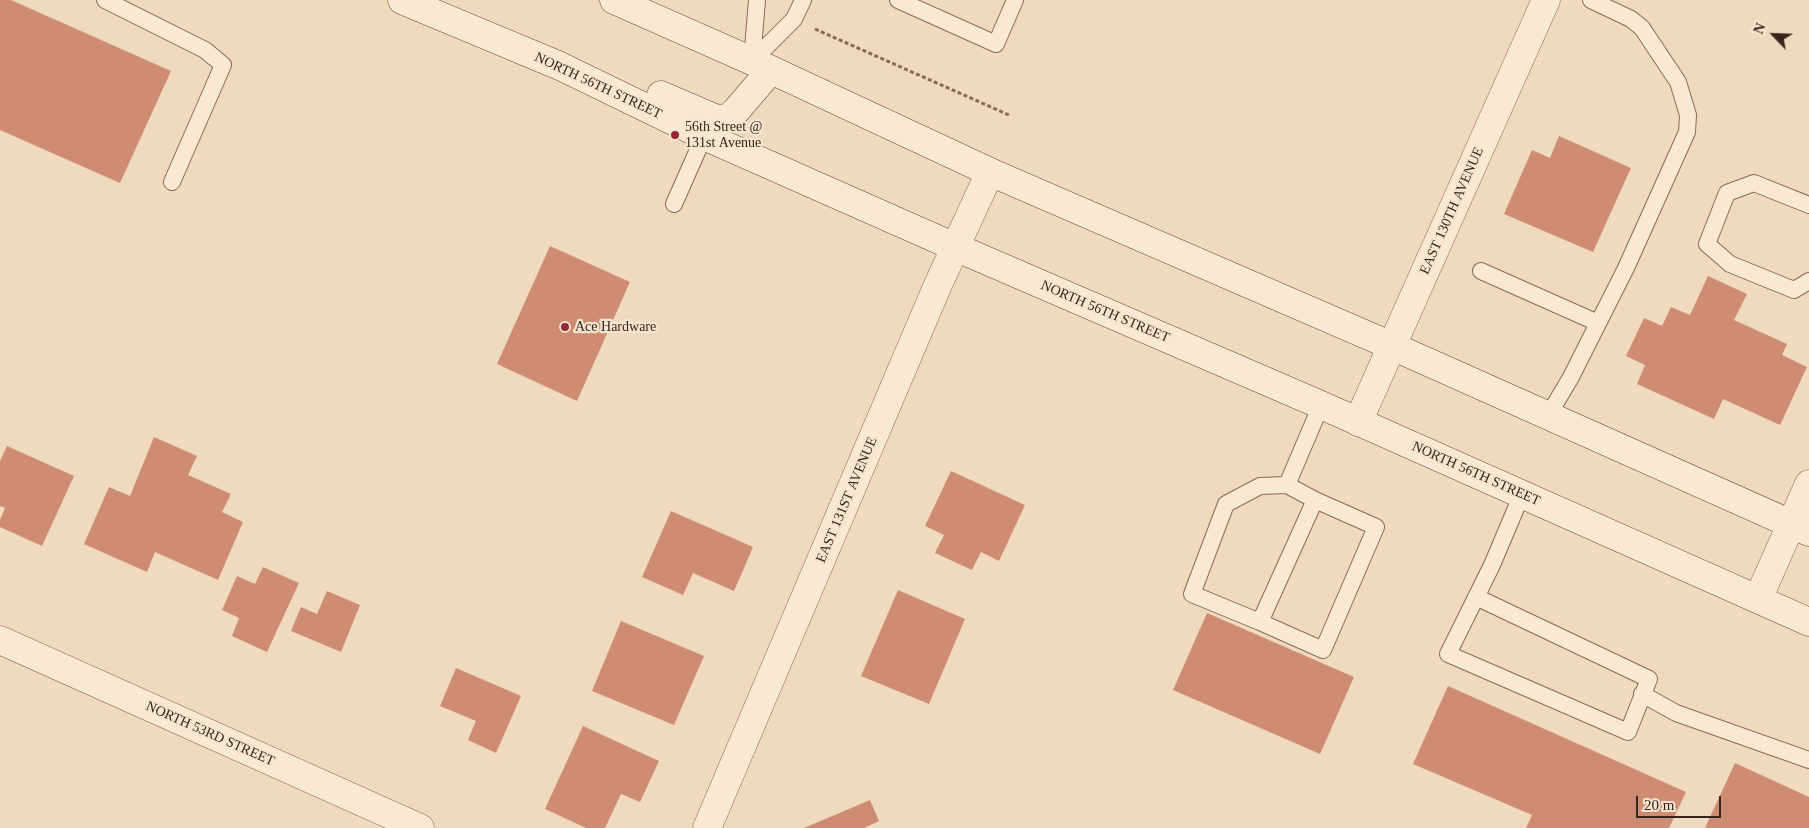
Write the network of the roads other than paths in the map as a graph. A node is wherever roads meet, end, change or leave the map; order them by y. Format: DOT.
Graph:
graph roads {
  1 [pos="105,0"];
  2 [pos="402,0"];
  3 [pos="614,0"];
  4 [pos="757,0"];
  5 [pos="803,0"];
  6 [pos="898,0"];
  7 [pos="1016,0"];
  8 [pos="1546,0"];
  9 [pos="1591,0"];
  10 [pos="452,10"];
  11 [pos="761,65"];
  12 [pos="560,66"];
  13 [pos="704,136"];
  14 [pos="990,172"];
  15 [pos="172,182"];
  16 [pos="674,204"];
  17 [pos="1809,206"];
  18 [pos="955,247"];
  19 [pos="1481,270"];
  20 [pos="1809,282"];
  21 [pos="1598,323"];
  22 [pos="1392,346"];
  23 [pos="1321,406"];
  24 [pos="1548,416"];
  25 [pos="1358,422"];
  26 [pos="1809,484"];
  27 [pos="1287,485"];
  28 [pos="1522,494"];
  29 [pos="1315,500"];
  30 [pos="1800,528"];
  31 [pos="1476,597"];
  32 [pos="1758,599"];
  33 [pos="1260,622"];
  34 [pos="1809,622"];
  35 [pos="0,640"];
  36 [pos="1642,694"];
  37 [pos="1809,760"];
  38 [pos="420,828"];
  39 [pos="707,828"];
  1 -- 15 [label="lane"];
  2 -- 10 [label="main road, NORTH 56TH STREET"];
  3 -- 11 [label="main road"];
  4 -- 11 [label="lane"];
  5 -- 11 [label="lane"];
  6 -- 7 [label="lane"];
  8 -- 22 [label="main road, EAST 130TH AVENUE"];
  9 -- 21 [label="lane"];
  10 -- 12 [label="main road, NORTH 56TH STREET"];
  11 -- 12 [label="main road"];
  11 -- 14 [label="main road"];
  12 -- 13 [label="main road, NORTH 56TH STREET"];
  13 -- 16 [label="lane"];
  13 -- 18 [label="main road, NORTH 56TH STREET"];
  14 -- 18 [label="main road, EAST 131ST AVENUE"];
  14 -- 22 [label="main road"];
  17 -- 20 [label="lane"];
  18 -- 23 [label="main road, NORTH 56TH STREET"];
  18 -- 39 [label="main road, EAST 131ST AVENUE"];
  19 -- 21 [label="lane"];
  21 -- 24 [label="lane"];
  22 -- 24 [label="main road"];
  22 -- 25 [label="main road, EAST 130TH AVENUE"];
  23 -- 25 [label="main road, NORTH 56TH STREET"];
  23 -- 27 [label="lane"];
  24 -- 30 [label="main road"];
  25 -- 28 [label="main road, NORTH 56TH STREET"];
  26 -- 30 [label="main road"];
  27 -- 29 [label="lane"];
  27 -- 33 [label="lane"];
  28 -- 31 [label="lane"];
  28 -- 32 [label="main road, NORTH 56TH STREET"];
  29 -- 33 [label="lane"];
  29 -- 33 [label="lane"];
  30 -- 32 [label="main road"];
  31 -- 36 [label="lane"];
  31 -- 36 [label="lane"];
  32 -- 34 [label="main road, NORTH 56TH STREET"];
  35 -- 38 [label="main road, NORTH 53RD STREET"];
  36 -- 37 [label="lane"];
}
